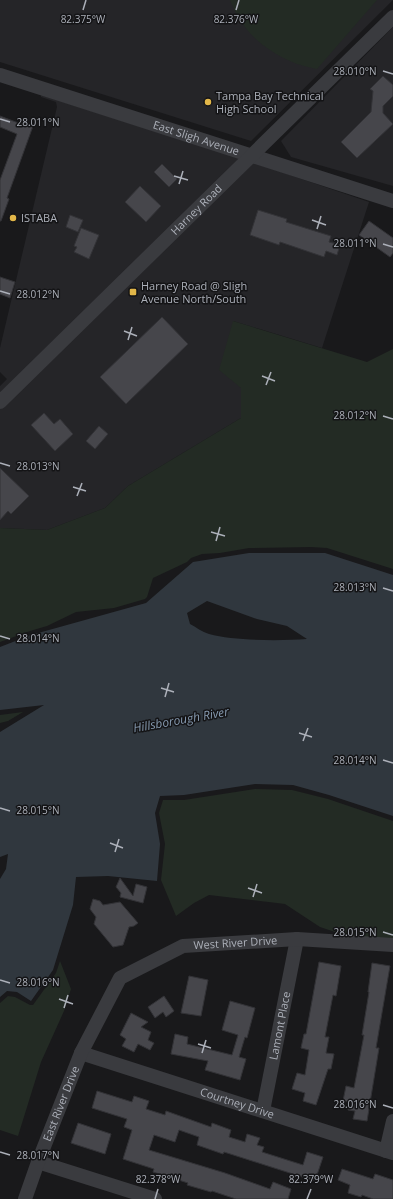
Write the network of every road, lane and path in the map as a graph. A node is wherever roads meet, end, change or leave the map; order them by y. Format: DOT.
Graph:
graph roads {
  1 [pos="393,17"];
  2 [pos="0,75"];
  3 [pos="251,156"];
  4 [pos="393,201"];
  5 [pos="0,402"];
  6 [pos="297,939"];
  7 [pos="393,945"];
  8 [pos="81,1053"];
  9 [pos="263,1111"];
  10 [pos="393,1121"];
  11 [pos="390,1152"];
  12 [pos="38,1162"];
  13 [pos="25,1199"];
  14 [pos="155,1199"];
  1 -- 3 [label="street, Harney Road"];
  2 -- 3 [label="street, East Sligh Avenue"];
  3 -- 4 [label="street, East Sligh Avenue"];
  3 -- 5 [label="street, Harney Road"];
  6 -- 7 [label="street, West River Drive"];
  6 -- 8 [label="street, West River Drive"];
  6 -- 9 [label="street, Lamont Place"];
  8 -- 9 [label="street, Courtney Drive"];
  8 -- 12 [label="street, East River Drive"];
  9 -- 11 [label="street, Courtney Drive"];
  10 -- 11 [label="street"];
  12 -- 13 [label="street, East River Drive"];
  12 -- 14 [label="street"];
}
